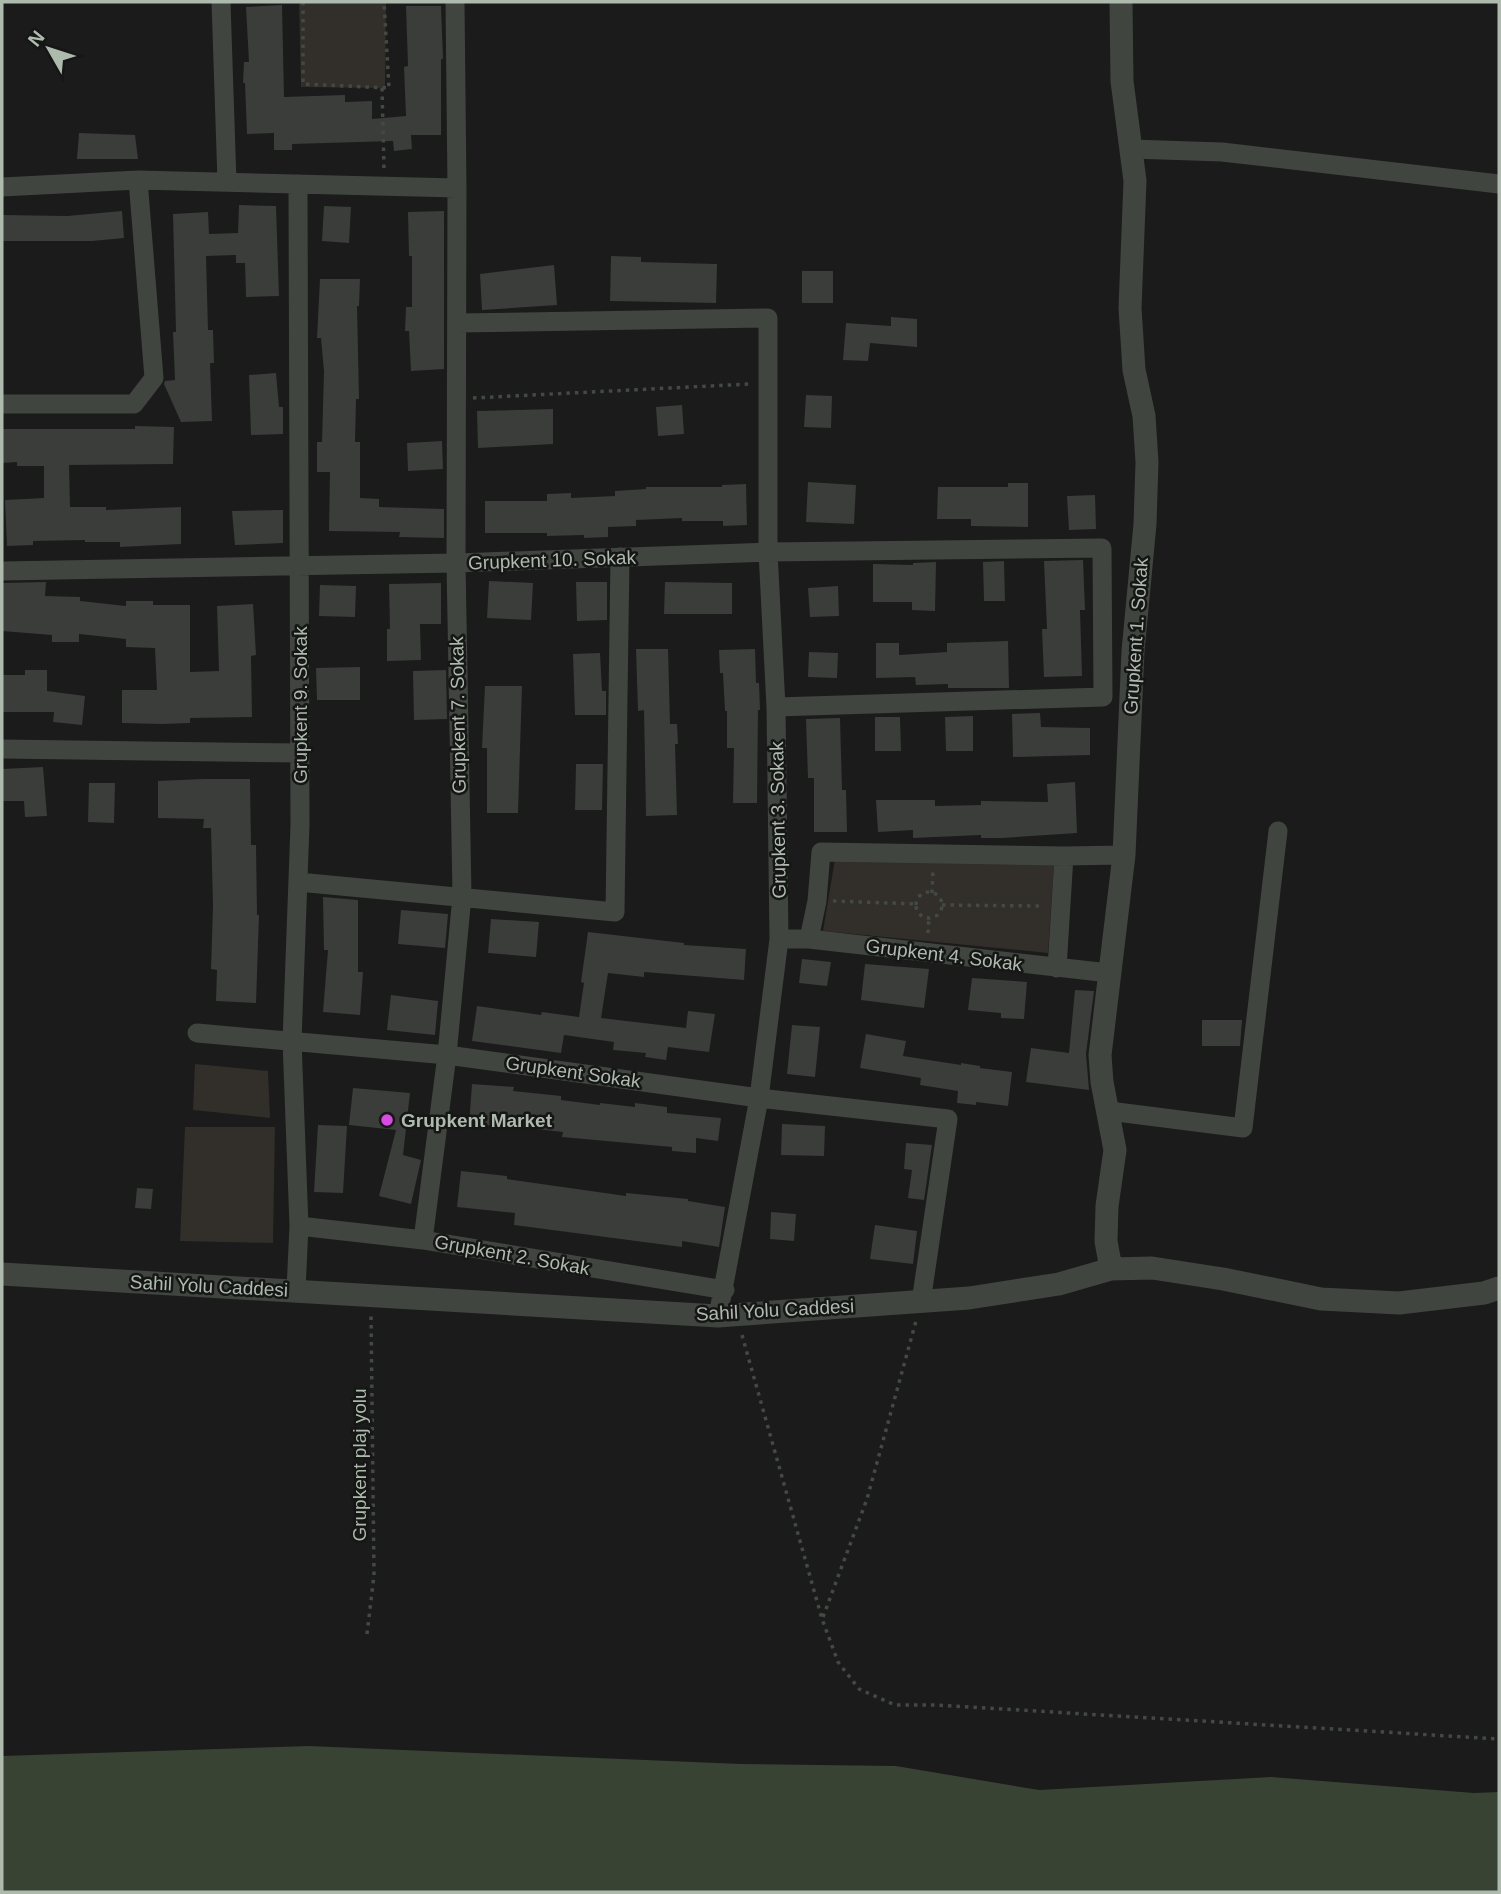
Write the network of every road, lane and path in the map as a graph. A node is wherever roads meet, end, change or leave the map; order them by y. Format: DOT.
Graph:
graph roads {
  1 [pos="221,2"];
  2 [pos="303,2"];
  3 [pos="384,2"];
  4 [pos="455,2"];
  5 [pos="1121,2"];
  6 [pos="382,88"];
  7 [pos="1131,149"];
  8 [pos="138,180"];
  9 [pos="227,183"];
  10 [pos="298,184"];
  11 [pos="1499,184"];
  12 [pos="384,186"];
  13 [pos="2,187"];
  14 [pos="457,188"];
  15 [pos="457,323"];
  16 [pos="768,383"];
  17 [pos="457,398"];
  18 [pos="2,404"];
  19 [pos="768,552"];
  20 [pos="621,557"];
  21 [pos="456,563"];
  22 [pos="300,566"];
  23 [pos="2,571"];
  24 [pos="776,707"];
  25 [pos="2,749"];
  26 [pos="300,753"];
  27 [pos="1278,831"];
  28 [pos="1125,855"];
  29 [pos="1064,856"];
  30 [pos="298,882"];
  31 [pos="462,896"];
  32 [pos="817,901"];
  33 [pos="917,904"];
  34 [pos="942,905"];
  35 [pos="1062,906"];
  36 [pos="779,939"];
  37 [pos="809,939"];
  38 [pos="1057,968"];
  39 [pos="1109,972"];
  40 [pos="197,1033"];
  41 [pos="292,1041"];
  42 [pos="447,1055"];
  43 [pos="759,1098"];
  44 [pos="1109,1111"];
  45 [pos="299,1226"];
  46 [pos="423,1240"];
  47 [pos="1111,1269"];
  48 [pos="2,1274"];
  49 [pos="1499,1288"];
  50 [pos="296,1290"];
  51 [pos="724,1290"];
  52 [pos="371,1296"];
  53 [pos="921,1301"];
  54 [pos="727,1316"];
  55 [pos="822,1619"];
  56 [pos="367,1634"];
  57 [pos="1499,1739"];
  1 -- 9 [label="street"];
  2 -- 6 [label="path"];
  3 -- 6 [label="path"];
  4 -- 14 [label="street, Grupkent 7. Sokak"];
  5 -- 7 [label="street, Grupkent 1. Sokak"];
  6 -- 12 [label="path"];
  7 -- 11 [label="street"];
  7 -- 28 [label="street, Grupkent 1. Sokak"];
  8 -- 9 [label="street"];
  8 -- 13 [label="street"];
  8 -- 18 [label="street"];
  9 -- 10 [label="street"];
  10 -- 12 [label="street"];
  10 -- 22 [label="street, Grupkent 9. Sokak"];
  12 -- 14 [label="street"];
  14 -- 15 [label="street, Grupkent 7. Sokak"];
  15 -- 16 [label="street, Grupkent 3. Sokak"];
  15 -- 17 [label="street, Grupkent 7. Sokak"];
  16 -- 17 [label="path"];
  16 -- 19 [label="street, Grupkent 3. Sokak"];
  17 -- 21 [label="street, Grupkent 7. Sokak"];
  19 -- 20 [label="street, Grupkent 10. Sokak"];
  19 -- 24 [label="street, Grupkent 3. Sokak"];
  19 -- 24 [label="street, Grupkent 10. Sokak"];
  20 -- 21 [label="street, Grupkent 10. Sokak"];
  20 -- 31 [label="street"];
  21 -- 22 [label="street, Grupkent 10. Sokak"];
  21 -- 31 [label="street, Grupkent 7. Sokak"];
  22 -- 23 [label="street, Grupkent 10. Sokak"];
  22 -- 26 [label="street, Grupkent 9. Sokak"];
  24 -- 36 [label="street, Grupkent 3. Sokak"];
  25 -- 26 [label="street"];
  26 -- 30 [label="street, Grupkent 9. Sokak"];
  27 -- 44 [label="street"];
  28 -- 29 [label="street"];
  28 -- 39 [label="street, Grupkent 1. Sokak"];
  29 -- 32 [label="street"];
  29 -- 35 [label="street"];
  30 -- 31 [label="street"];
  30 -- 41 [label="street, Grupkent 9. Sokak"];
  31 -- 42 [label="street, Grupkent 7. Sokak"];
  32 -- 33 [label="path"];
  32 -- 37 [label="street"];
  33 -- 34 [label="path"];
  33 -- 34 [label="path"];
  34 -- 35 [label="path"];
  35 -- 38 [label="street"];
  36 -- 37 [label="street, Grupkent 4. Sokak"];
  36 -- 43 [label="street, Grupkent 3. Sokak"];
  37 -- 38 [label="street, Grupkent 4. Sokak"];
  38 -- 39 [label="street, Grupkent 4. Sokak"];
  39 -- 44 [label="street, Grupkent 1. Sokak"];
  40 -- 41 [label="street, Grupkent Sokak"];
  41 -- 42 [label="street, Grupkent Sokak"];
  41 -- 45 [label="street, Grupkent 9. Sokak"];
  42 -- 43 [label="street, Grupkent Sokak"];
  42 -- 46 [label="street, Grupkent 7. Sokak"];
  43 -- 51 [label="street, Grupkent 3. Sokak"];
  43 -- 53 [label="street, Grupkent Sokak"];
  44 -- 47 [label="street, Grupkent 1. Sokak"];
  45 -- 46 [label="street, Grupkent 2. Sokak"];
  45 -- 50 [label="street, Grupkent 9. Sokak"];
  46 -- 51 [label="street, Grupkent 2. Sokak"];
  47 -- 49 [label="street, Sahil Yolu Caddesi"];
  47 -- 53 [label="street, Sahil Yolu Caddesi"];
  48 -- 50 [label="street, Sahil Yolu Caddesi"];
  50 -- 52 [label="street, Sahil Yolu Caddesi"];
  51 -- 54 [label="street, Grupkent 3. Sokak"];
  52 -- 54 [label="street, Sahil Yolu Caddesi"];
  52 -- 56 [label="path, Grupkent plaj yolu"];
  53 -- 54 [label="street, Sahil Yolu Caddesi"];
  53 -- 55 [label="path"];
  54 -- 55 [label="path"];
  55 -- 57 [label="path"];
}
